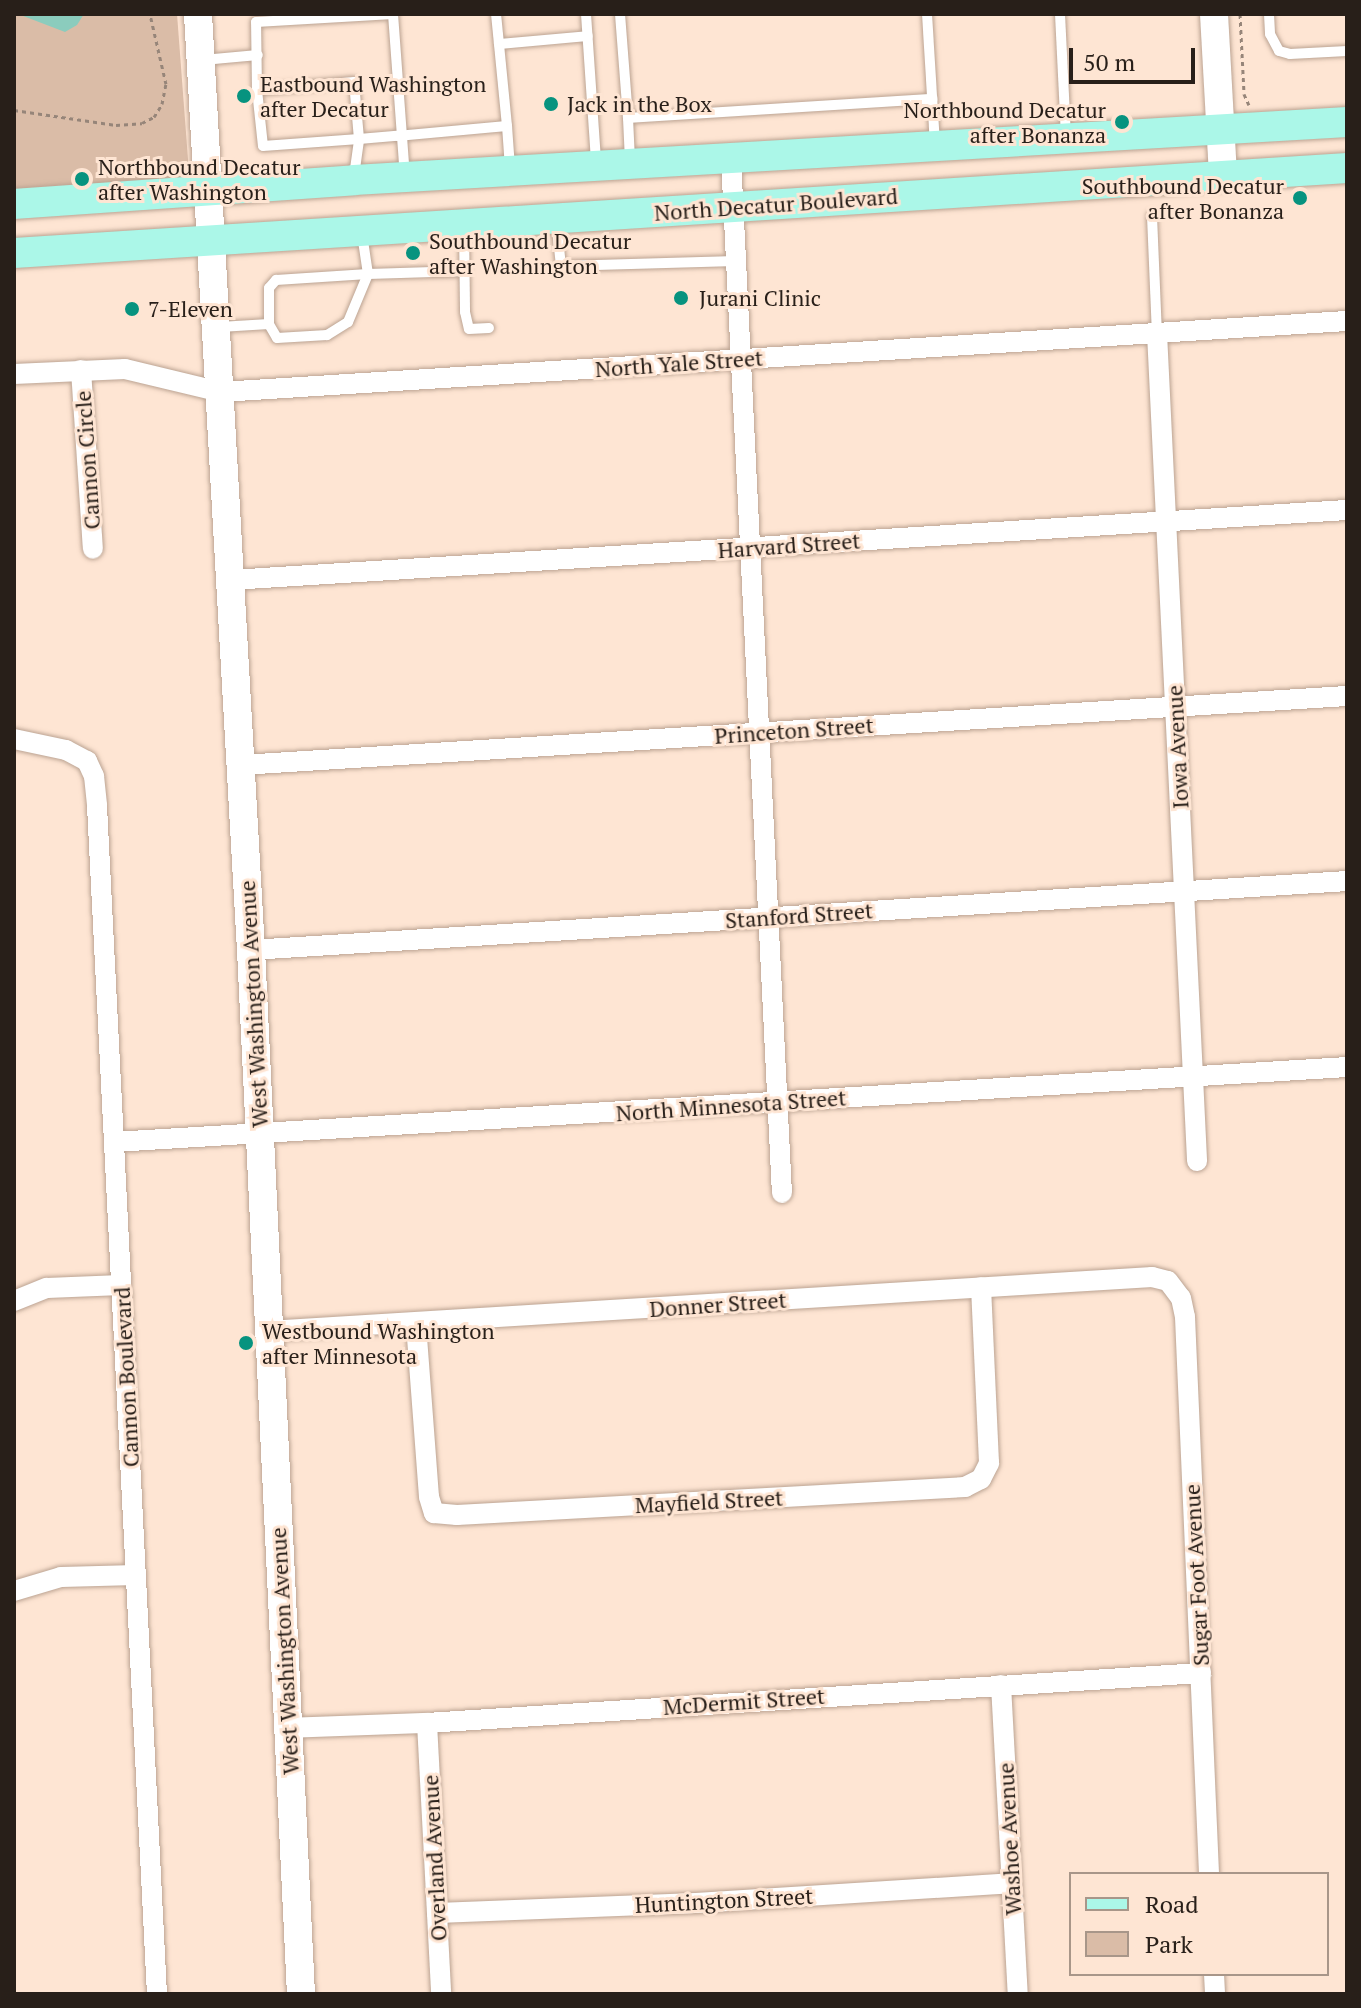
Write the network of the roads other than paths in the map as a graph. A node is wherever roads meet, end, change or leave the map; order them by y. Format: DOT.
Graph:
graph roads {
  1 [pos="198,14"];
  2 [pos="393,14"];
  3 [pos="496,14"];
  4 [pos="586,14"];
  5 [pos="620,14"];
  6 [pos="927,14"];
  7 [pos="1060,14"];
  8 [pos="1214,14"];
  9 [pos="1269,14"];
  10 [pos="256,18"];
  11 [pos="588,36"];
  12 [pos="499,44"];
  13 [pos="1347,51"];
  14 [pos="258,55"];
  15 [pos="201,61"];
  16 [pos="257,90"];
  17 [pos="932,99"];
  18 [pos="628,118"];
  19 [pos="1347,122"];
  20 [pos="507,126"];
  21 [pos="1220,130"];
  22 [pos="404,136"];
  23 [pos="1066,138"];
  24 [pos="359,139"];
  25 [pos="936,147"];
  26 [pos="731,159"];
  27 [pos="630,166"];
  28 [pos="596,168"];
  29 [pos="1347,168"];
  30 [pos="510,173"];
  31 [pos="1223,176"];
  32 [pos="406,179"];
  33 [pos="354,180"];
  34 [pos="210,191"];
  35 [pos="14,204"];
  36 [pos="734,207"];
  37 [pos="1152,216"];
  38 [pos="555,219"];
  39 [pos="464,225"];
  40 [pos="362,232"];
  41 [pos="213,242"];
  42 [pos="14,253"];
  43 [pos="736,261"];
  44 [pos="465,271"];
  45 [pos="368,274"];
  46 [pos="1347,321"];
  47 [pos="269,324"];
  48 [pos="218,327"];
  49 [pos="489,328"];
  50 [pos="1157,333"];
  51 [pos="741,359"];
  52 [pos="81,370"];
  53 [pos="14,374"];
  54 [pos="221,392"];
  55 [pos="1347,510"];
  56 [pos="1166,521"];
  57 [pos="750,548"];
  58 [pos="93,549"];
  59 [pos="231,580"];
  60 [pos="1347,696"];
  61 [pos="1175,706"];
  62 [pos="759,732"];
  63 [pos="14,739"];
  64 [pos="241,765"];
  65 [pos="1347,881"];
  66 [pos="1184,891"];
  67 [pos="768,917"];
  68 [pos="251,950"];
  69 [pos="1347,1067"];
  70 [pos="1193,1076"];
  71 [pos="777,1102"];
  72 [pos="259,1135"];
  73 [pos="114,1142"];
  74 [pos="1197,1161"];
  75 [pos="782,1193"];
  76 [pos="1168,1281"];
  77 [pos="121,1285"];
  78 [pos="981,1287"];
  79 [pos="14,1301"];
  80 [pos="416,1324"];
  81 [pos="268,1331"];
  82 [pos="136,1575"];
  83 [pos="14,1591"];
  84 [pos="1201,1673"];
  85 [pos="1001,1685"];
  86 [pos="427,1723"];
  87 [pos="288,1728"];
  88 [pos="1209,1872"];
  89 [pos="1010,1883"];
  90 [pos="437,1913"];
  91 [pos="157,1994"];
  92 [pos="301,1994"];
  93 [pos="441,1994"];
  94 [pos="1018,1994"];
  1 -- 15 [label="main road, West Washington Avenue"];
  2 -- 10 [label="lane"];
  2 -- 22 [label="lane"];
  3 -- 12 [label="lane"];
  4 -- 11 [label="lane"];
  5 -- 18 [label="lane"];
  6 -- 17 [label="lane"];
  7 -- 23 [label="lane"];
  8 -- 21 [label="main road"];
  9 -- 13 [label="lane"];
  10 -- 14 [label="lane"];
  11 -- 12 [label="lane"];
  11 -- 28 [label="lane"];
  12 -- 20 [label="lane"];
  14 -- 15 [label="lane"];
  14 -- 16 [label="lane"];
  15 -- 34 [label="main road, West Washington Avenue"];
  16 -- 24 [label="lane"];
  16 -- 24 [label="lane"];
  17 -- 18 [label="lane"];
  17 -- 25 [label="lane"];
  18 -- 27 [label="lane"];
  19 -- 21 [label="main road, North Decatur Boulevard"];
  20 -- 22 [label="lane"];
  20 -- 30 [label="lane"];
  21 -- 23 [label="main road, North Decatur Boulevard"];
  21 -- 31 [label="main road"];
  22 -- 24 [label="lane"];
  22 -- 32 [label="lane"];
  23 -- 25 [label="main road, North Decatur Boulevard"];
  24 -- 33 [label="lane"];
  25 -- 26 [label="main road, North Decatur Boulevard"];
  26 -- 27 [label="main road, North Decatur Boulevard"];
  26 -- 36 [label="street"];
  27 -- 28 [label="main road, North Decatur Boulevard"];
  28 -- 30 [label="main road, North Decatur Boulevard"];
  29 -- 31 [label="main road, North Decatur Boulevard"];
  30 -- 32 [label="main road, North Decatur Boulevard"];
  31 -- 36 [label="main road, North Decatur Boulevard"];
  32 -- 33 [label="main road, North Decatur Boulevard"];
  33 -- 34 [label="main road, North Decatur Boulevard"];
  34 -- 35 [label="main road, North Decatur Boulevard"];
  34 -- 41 [label="main road, West Washington Avenue"];
  36 -- 38 [label="main road, North Decatur Boulevard"];
  36 -- 43 [label="street"];
  37 -- 50 [label="lane"];
  38 -- 39 [label="main road, North Decatur Boulevard"];
  38 -- 43 [label="lane"];
  39 -- 40 [label="main road, North Decatur Boulevard"];
  39 -- 44 [label="lane"];
  40 -- 41 [label="main road, North Decatur Boulevard"];
  40 -- 45 [label="lane"];
  41 -- 42 [label="main road, North Decatur Boulevard"];
  41 -- 48 [label="main road, West Washington Avenue"];
  43 -- 51 [label="street"];
  44 -- 45 [label="lane"];
  44 -- 49 [label="lane"];
  45 -- 47 [label="lane"];
  45 -- 47 [label="lane"];
  46 -- 50 [label="street, North Yale Street"];
  47 -- 48 [label="lane"];
  48 -- 54 [label="main road, West Washington Avenue"];
  50 -- 51 [label="street, North Yale Street"];
  50 -- 56 [label="street, Iowa Avenue"];
  51 -- 54 [label="street, North Yale Street"];
  51 -- 57 [label="street"];
  52 -- 53 [label="street, North Yale Street"];
  52 -- 54 [label="street, North Yale Street"];
  52 -- 58 [label="street, Cannon Circle"];
  54 -- 59 [label="main road, West Washington Avenue"];
  55 -- 56 [label="street, Harvard Street"];
  56 -- 57 [label="street, Harvard Street"];
  56 -- 61 [label="street, Iowa Avenue"];
  57 -- 59 [label="street, Harvard Street"];
  57 -- 62 [label="street"];
  59 -- 64 [label="main road, West Washington Avenue"];
  60 -- 61 [label="street, Princeton Street"];
  61 -- 62 [label="street, Princeton Street"];
  61 -- 66 [label="street, Iowa Avenue"];
  62 -- 64 [label="street, Princeton Street"];
  62 -- 67 [label="street"];
  63 -- 73 [label="street, Cannon Boulevard"];
  64 -- 68 [label="main road, West Washington Avenue"];
  65 -- 66 [label="street, Stanford Street"];
  66 -- 67 [label="street, Stanford Street"];
  66 -- 70 [label="street, Iowa Avenue"];
  67 -- 68 [label="street, Stanford Street"];
  67 -- 71 [label="street"];
  68 -- 72 [label="main road, West Washington Avenue"];
  69 -- 70 [label="street, North Minnesota Street"];
  70 -- 71 [label="street, North Minnesota Street"];
  70 -- 74 [label="street, Iowa Avenue"];
  71 -- 72 [label="street, North Minnesota Street"];
  71 -- 75 [label="street"];
  72 -- 73 [label="street, North Minnesota Street"];
  72 -- 81 [label="main road, West Washington Avenue"];
  73 -- 77 [label="street, Cannon Boulevard"];
  76 -- 78 [label="street, Donner Street"];
  76 -- 84 [label="street, Sugar Foot Avenue"];
  77 -- 79 [label="street"];
  77 -- 82 [label="street, Cannon Boulevard"];
  78 -- 80 [label="street, Donner Street"];
  78 -- 80 [label="street, Mayfield Street"];
  80 -- 81 [label="street, Donner Street"];
  81 -- 87 [label="main road, West Washington Avenue"];
  82 -- 83 [label="street"];
  82 -- 91 [label="street, Cannon Boulevard"];
  84 -- 85 [label="street, McDermit Street"];
  84 -- 88 [label="street, Sugar Foot Avenue"];
  85 -- 86 [label="street, McDermit Street"];
  85 -- 89 [label="street, Washoe Avenue"];
  86 -- 87 [label="street, McDermit Street"];
  86 -- 90 [label="street, Overland Avenue"];
  87 -- 92 [label="main road, West Washington Avenue"];
  89 -- 90 [label="street, Huntington Street"];
  89 -- 94 [label="street, Washoe Avenue"];
  90 -- 93 [label="street, Overland Avenue"];
}
